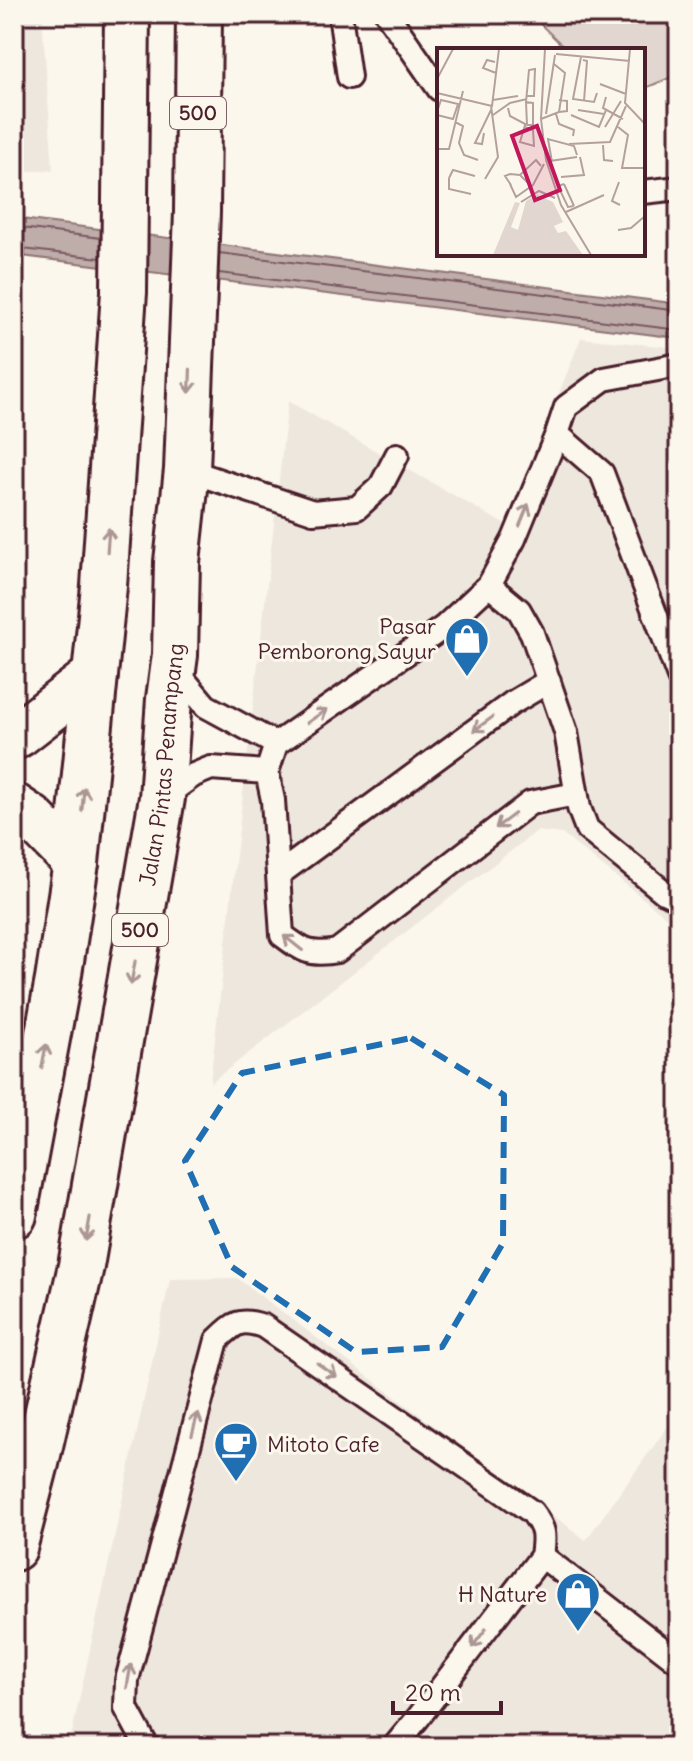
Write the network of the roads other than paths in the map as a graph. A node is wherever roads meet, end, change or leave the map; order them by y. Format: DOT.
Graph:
graph roads {
  1 [pos="127,14"];
  2 [pos="199,14"];
  3 [pos="340,14"];
  4 [pos="387,14"];
  5 [pos="349,77"];
  6 [pos="437,86"];
  7 [pos="679,188"];
  8 [pos="645,192"];
  9 [pos="679,365"];
  10 [pos="557,434"];
  11 [pos="397,455"];
  12 [pos="187,470"];
  13 [pos="489,585"];
  14 [pos="174,667"];
  15 [pos="95,675"];
  16 [pos="679,677"];
  17 [pos="549,681"];
  18 [pos="14,737"];
  19 [pos="276,744"];
  20 [pos="267,772"];
  21 [pos="576,794"];
  22 [pos="162,798"];
  23 [pos="14,806"];
  24 [pos="76,863"];
  25 [pos="278,875"];
  26 [pos="679,899"];
  27 [pos="14,1215"];
  28 [pos="14,1548"];
  29 [pos="542,1556"];
  30 [pos="679,1662"];
  31 [pos="397,1746"];
  32 [pos="149,1747"];
  15 -- 1 [label="main road, one-way"];
  2 -- 12 [label="main road, Jalan Pintas Penampang / 500, one-way"];
  3 -- 5 [label="lane"];
  4 -- 6 [label="lane"];
  7 -- 8 [label="lane"];
  9 -- 10 [label="lane"];
  13 -- 10 [label="lane, one-way"];
  10 -- 16 [label="lane"];
  11 -- 12 [label="lane"];
  12 -- 14 [label="main road, Jalan Pintas Penampang / 500"];
  13 -- 17 [label="lane"];
  19 -- 13 [label="lane, one-way"];
  14 -- 19 [label="lane"];
  14 -- 22 [label="main road, Jalan Pintas Penampang / 500"];
  15 -- 18 [label="main road"];
  24 -- 15 [label="main road, one-way"];
  17 -- 21 [label="lane"];
  17 -- 25 [label="lane, one-way"];
  19 -- 20 [label="lane"];
  20 -- 22 [label="lane"];
  20 -- 25 [label="lane"];
  21 -- 25 [label="lane, one-way"];
  21 -- 26 [label="lane"];
  22 -- 28 [label="main road, Jalan Pintas Penampang / 500, one-way"];
  23 -- 24 [label="main road"];
  27 -- 24 [label="main road, one-way"];
  29 -- 30 [label="lane"];
  29 -- 31 [label="lane, one-way"];
  32 -- 29 [label="lane, one-way"];
}
